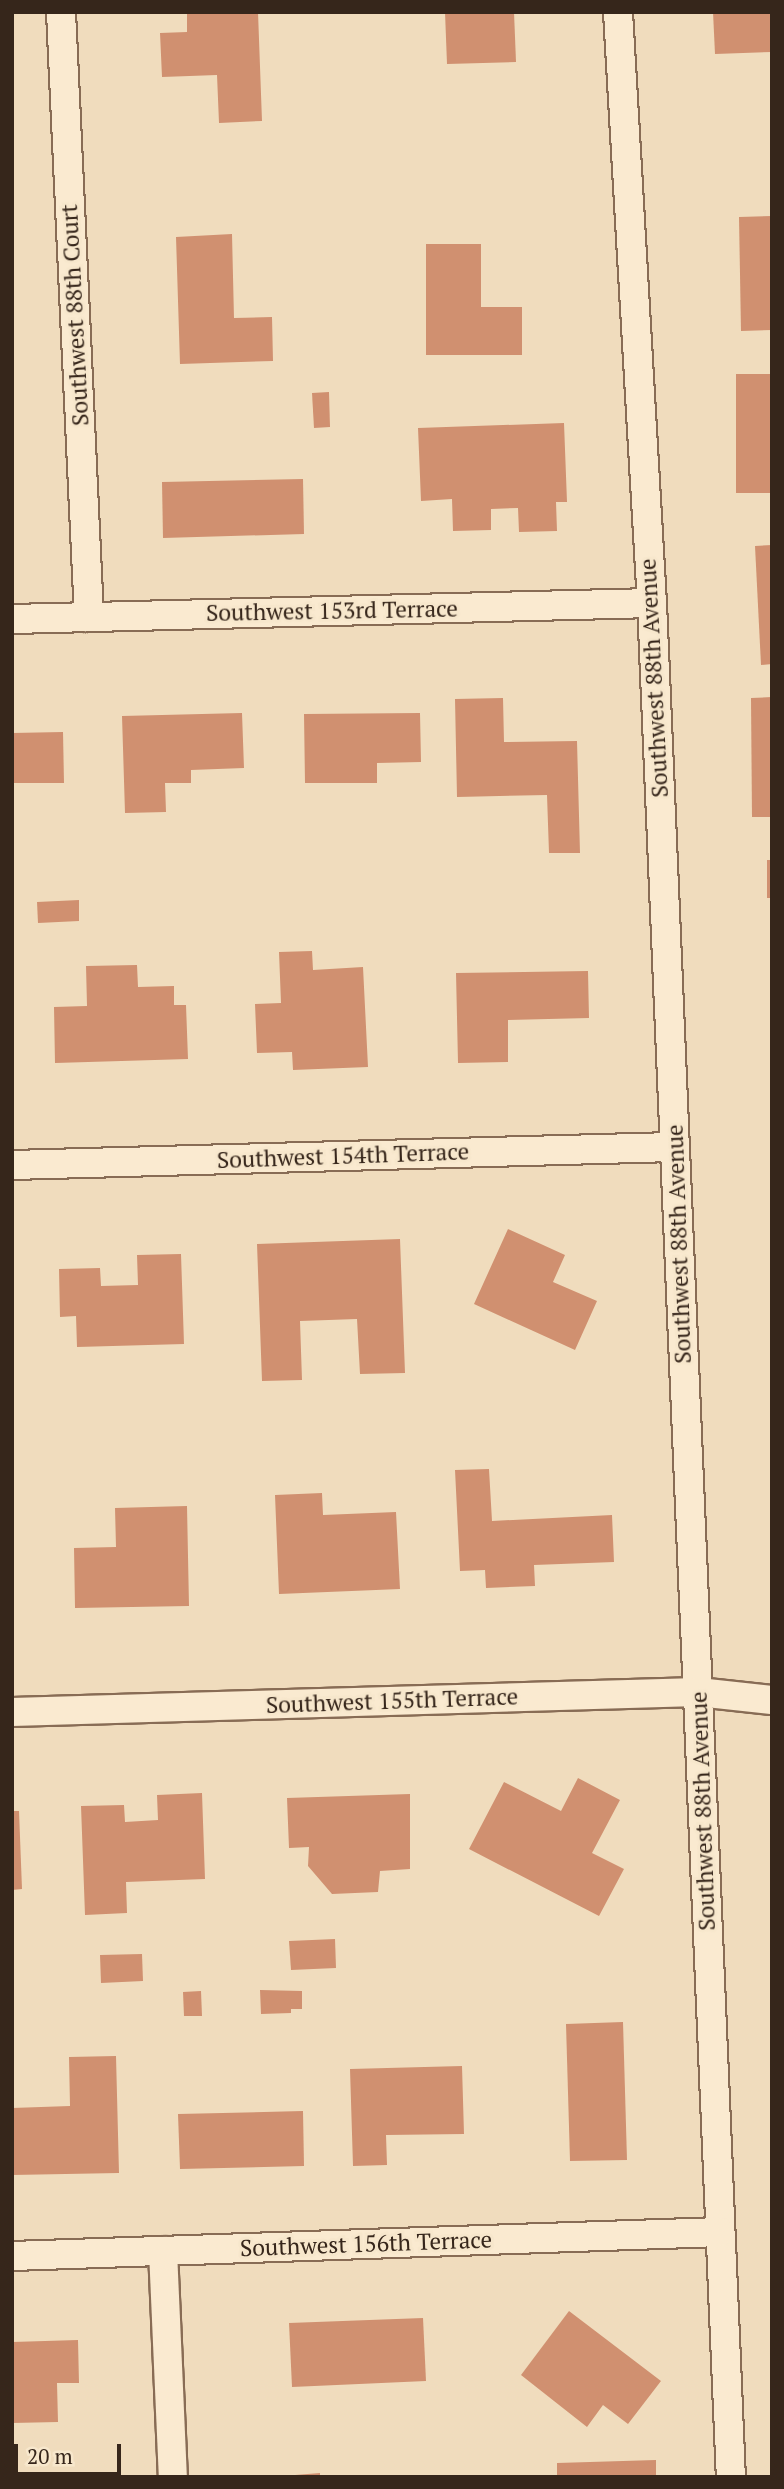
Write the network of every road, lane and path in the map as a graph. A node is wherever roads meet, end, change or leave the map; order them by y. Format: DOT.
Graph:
graph roads {
  1 [pos="61,12"];
  2 [pos="618,12"];
  3 [pos="652,603"];
  4 [pos="89,617"];
  5 [pos="12,619"];
  6 [pos="675,1147"];
  7 [pos="12,1165"];
  8 [pos="698,1692"];
  9 [pos="772,1700"];
  10 [pos="12,1712"];
  11 [pos="720,2232"];
  12 [pos="163,2251"];
  13 [pos="12,2256"];
  14 [pos="173,2477"];
  15 [pos="731,2477"];
  1 -- 4 [label="street, Southwest 88th Court"];
  2 -- 3 [label="street, Southwest 88th Avenue"];
  3 -- 4 [label="street, Southwest 153rd Terrace"];
  3 -- 6 [label="street, Southwest 88th Avenue"];
  4 -- 5 [label="street, Southwest 153rd Terrace"];
  6 -- 7 [label="street, Southwest 154th Terrace"];
  6 -- 8 [label="street, Southwest 88th Avenue"];
  8 -- 9 [label="street, Southwest 155th Terrace"];
  8 -- 10 [label="street, Southwest 155th Terrace"];
  8 -- 11 [label="street, Southwest 88th Avenue"];
  11 -- 12 [label="street, Southwest 156th Terrace"];
  11 -- 15 [label="street, Southwest 88th Avenue"];
  12 -- 13 [label="street, Southwest 156th Terrace"];
  12 -- 14 [label="street"];
}
